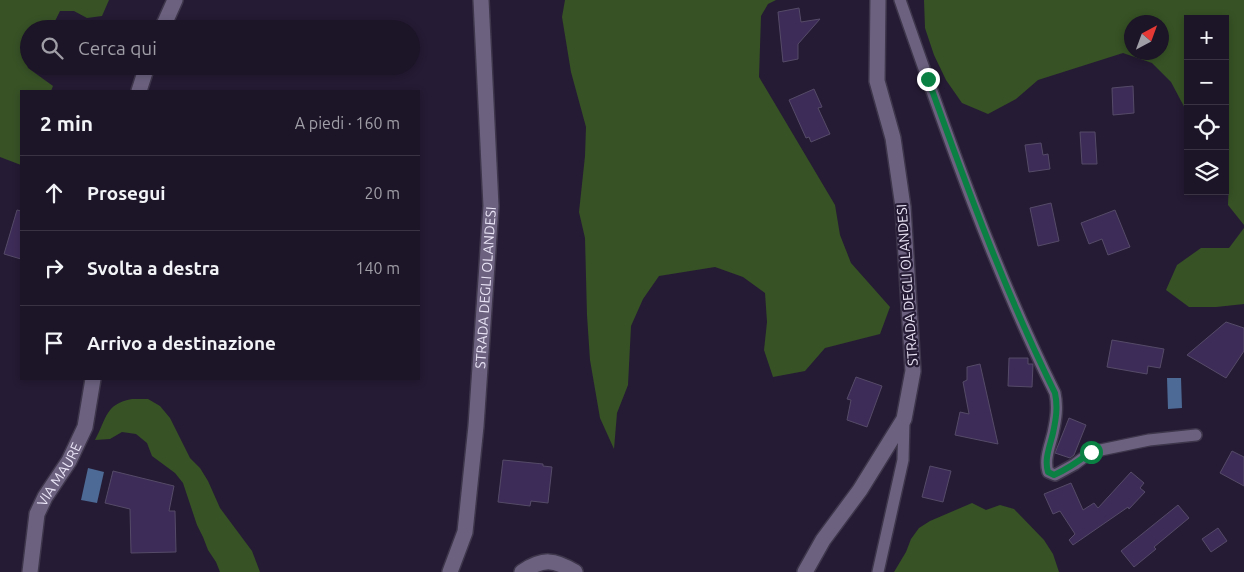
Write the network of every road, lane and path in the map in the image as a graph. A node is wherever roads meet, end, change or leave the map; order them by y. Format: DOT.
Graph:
graph roads {
  1 [pos="175,0"];
  2 [pos="480,0"];
  3 [pos="878,0"];
  4 [pos="900,0"];
  5 [pos="166,20"];
  6 [pos="144,75"];
  7 [pos="138,90"];
  8 [pos="93,380"];
  9 [pos="904,419"];
  10 [pos="1196,435"];
  11 [pos="30,572"];
  12 [pos="450,572"];
  13 [pos="522,572"];
  14 [pos="575,572"];
  15 [pos="805,572"];
  16 [pos="878,572"];
  1 -- 5 [label="main road"];
  2 -- 12 [label="main road, STRADA DEGLI OLANDESI"];
  3 -- 9 [label="main road, STRADA DEGLI OLANDESI"];
  4 -- 10 [label="lane"];
  6 -- 7 [label="main road"];
  8 -- 11 [label="main road, VIA MAURE"];
  9 -- 15 [label="main road, STRADA DEGLI OLANDESI"];
  9 -- 16 [label="lane"];
  13 -- 14 [label="main road"];
}
